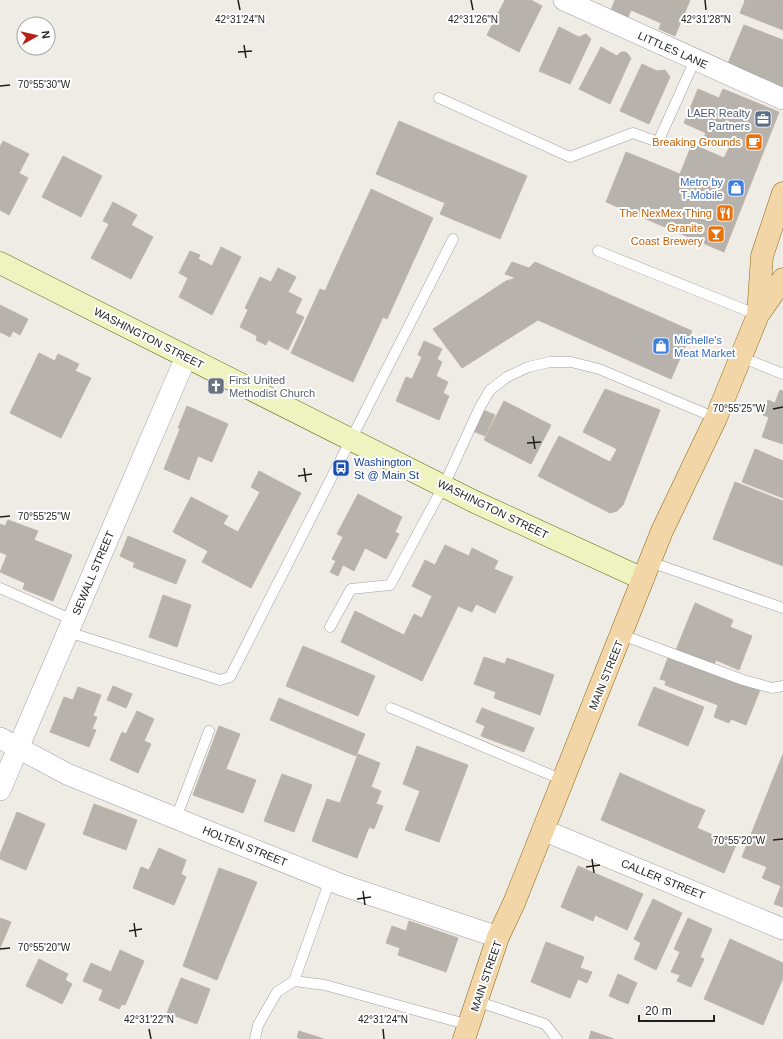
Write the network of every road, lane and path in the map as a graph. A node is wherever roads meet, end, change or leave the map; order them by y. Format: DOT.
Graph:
graph roads {
  1 [pos="564,0"];
  2 [pos="695,60"];
  3 [pos="439,98"];
  4 [pos="783,99"];
  5 [pos="783,193"];
  6 [pos="452,239"];
  7 [pos="598,251"];
  8 [pos="0,263"];
  9 [pos="783,280"];
  10 [pos="758,315"];
  11 [pos="186,357"];
  12 [pos="741,357"];
  13 [pos="783,374"];
  14 [pos="716,418"];
  15 [pos="349,439"];
  16 [pos="444,485"];
  17 [pos="647,571"];
  18 [pos="0,588"];
  19 [pos="783,608"];
  20 [pos="70,626"];
  21 [pos="330,627"];
  22 [pos="622,635"];
  23 [pos="783,686"];
  24 [pos="391,708"];
  25 [pos="209,731"];
  26 [pos="0,738"];
  27 [pos="18,748"];
  28 [pos="564,780"];
  29 [pos="0,790"];
  30 [pos="176,818"];
  31 [pos="543,830"];
  32 [pos="330,880"];
  33 [pos="783,929"];
  34 [pos="498,938"];
  35 [pos="294,981"];
  36 [pos="476,1002"];
  37 [pos="467,1032"];
  38 [pos="255,1039"];
  39 [pos="557,1039"];
  1 -- 2 [label="street, LITTLES LANE"];
  2 -- 3 [label="lane"];
  2 -- 4 [label="street, LITTLES LANE"];
  5 -- 10 [label="main road, MAIN STREET"];
  6 -- 15 [label="lane"];
  7 -- 10 [label="lane"];
  8 -- 11 [label="main road, WASHINGTON STREET"];
  9 -- 10 [label="main road, MAIN STREET"];
  10 -- 12 [label="main road, MAIN STREET"];
  11 -- 15 [label="main road, WASHINGTON STREET"];
  11 -- 20 [label="street, SEWALL STREET"];
  12 -- 13 [label="lane"];
  12 -- 14 [label="main road, MAIN STREET"];
  14 -- 16 [label="lane"];
  14 -- 17 [label="main road, MAIN STREET"];
  15 -- 16 [label="main road, WASHINGTON STREET"];
  15 -- 20 [label="lane"];
  16 -- 17 [label="main road, WASHINGTON STREET"];
  16 -- 21 [label="lane"];
  17 -- 19 [label="lane"];
  17 -- 22 [label="main road, MAIN STREET"];
  18 -- 20 [label="lane"];
  20 -- 27 [label="street, SEWALL STREET"];
  22 -- 23 [label="lane"];
  22 -- 28 [label="main road, MAIN STREET"];
  24 -- 28 [label="lane"];
  25 -- 30 [label="lane"];
  26 -- 27 [label="street, HOLTEN STREET"];
  27 -- 29 [label="street, SEWALL STREET"];
  27 -- 30 [label="street, HOLTEN STREET"];
  28 -- 31 [label="main road, MAIN STREET"];
  30 -- 32 [label="street, HOLTEN STREET"];
  31 -- 33 [label="street, CALLER STREET"];
  31 -- 34 [label="main road, MAIN STREET"];
  32 -- 34 [label="street, HOLTEN STREET"];
  32 -- 35 [label="lane"];
  34 -- 36 [label="main road, MAIN STREET"];
  35 -- 37 [label="lane"];
  35 -- 38 [label="lane"];
  36 -- 37 [label="main road, MAIN STREET"];
  36 -- 39 [label="lane"];
}
